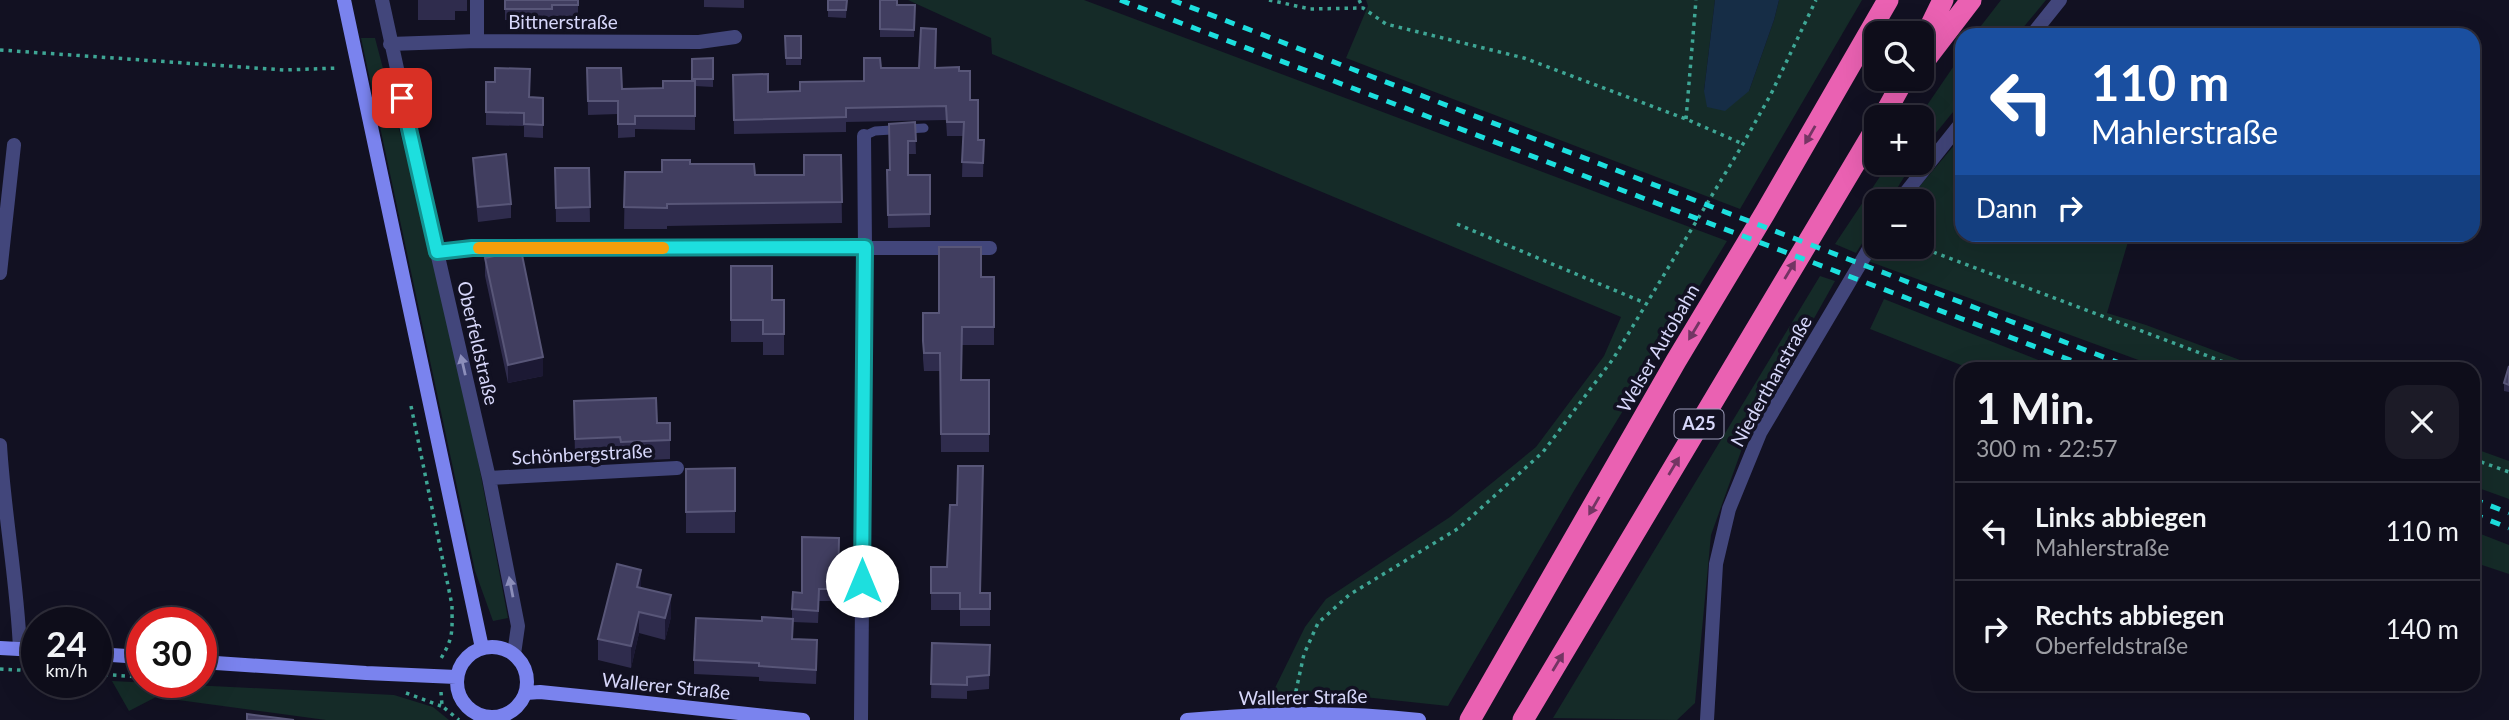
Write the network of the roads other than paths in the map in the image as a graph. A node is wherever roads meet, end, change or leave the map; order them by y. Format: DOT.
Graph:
graph roads {
  1 [pos="344,0"];
  2 [pos="382,0"];
  3 [pos="477,0"];
  4 [pos="1888,0"];
  5 [pos="1943,0"];
  6 [pos="1971,0"];
  7 [pos="2060,0"];
  8 [pos="1933,21"];
  9 [pos="2038,28"];
  10 [pos="735,37"];
  11 [pos="477,41"];
  12 [pos="390,44"];
  13 [pos="1934,48"];
  14 [pos="925,128"];
  15 [pos="1955,131"];
  16 [pos="864,136"];
  17 [pos="14,145"];
  18 [pos="1864,148"];
  19 [pos="1909,189"];
  20 [pos="865,247"];
  21 [pos="990,248"];
  22 [pos="437,252"];
  23 [pos="1864,257"];
  24 [pos="0,273"];
  25 [pos="0,445"];
  26 [pos="677,468"];
  27 [pos="489,478"];
  28 [pos="0,648"];
  29 [pos="482,648"];
  30 [pos="20,649"];
  31 [pos="514,654"];
  32 [pos="217,663"];
  33 [pos="456,677"];
  34 [pos="526,693"];
  35 [pos="1291,717"];
  36 [pos="501,718"];
  37 [pos="803,720"];
  38 [pos="861,720"];
  39 [pos="1187,720"];
  40 [pos="1419,720"];
  41 [pos="1470,720"];
  42 [pos="1523,720"];
  43 [pos="1707,720"];
  1 -- 29 [label="main road"];
  2 -- 12 [label="street, Oberfeldstraße"];
  3 -- 11 [label="street"];
  4 -- 41 [label="highway, Welser Autobahn / A25, one-way"];
  5 -- 8 [label="highway"];
  6 -- 13 [label="highway"];
  7 -- 9 [label="street"];
  10 -- 11 [label="street, Bittnerstraße"];
  11 -- 12 [label="street, Bittnerstraße"];
  12 -- 22 [label="street, Oberfeldstraße"];
  14 -- 16 [label="lane"];
  15 -- 19 [label="street"];
  16 -- 20 [label="street"];
  17 -- 24 [label="street"];
  42 -- 18 [label="highway, A25, one-way"];
  20 -- 21 [label="street"];
  20 -- 22 [label="street"];
  20 -- 38 [label="street"];
  27 -- 22 [label="street, Oberfeldstraße, one-way"];
  23 -- 43 [label="street, Niederthanstraße"];
  25 -- 30 [label="street"];
  26 -- 27 [label="street, Schönbergstraße"];
  31 -- 27 [label="street, Oberfeldstraße, one-way"];
  28 -- 30 [label="main road"];
  29 -- 31 [label="main road"];
  29 -- 33 [label="main road"];
  31 -- 34 [label="main road"];
  32 -- 33 [label="main road"];
  33 -- 36 [label="main road"];
  34 -- 36 [label="main road"];
  34 -- 37 [label="main road, Wallerer Straße"];
  35 -- 39 [label="main road, Wallerer Straße"];
  35 -- 40 [label="main road, Wallerer Straße"];
}
